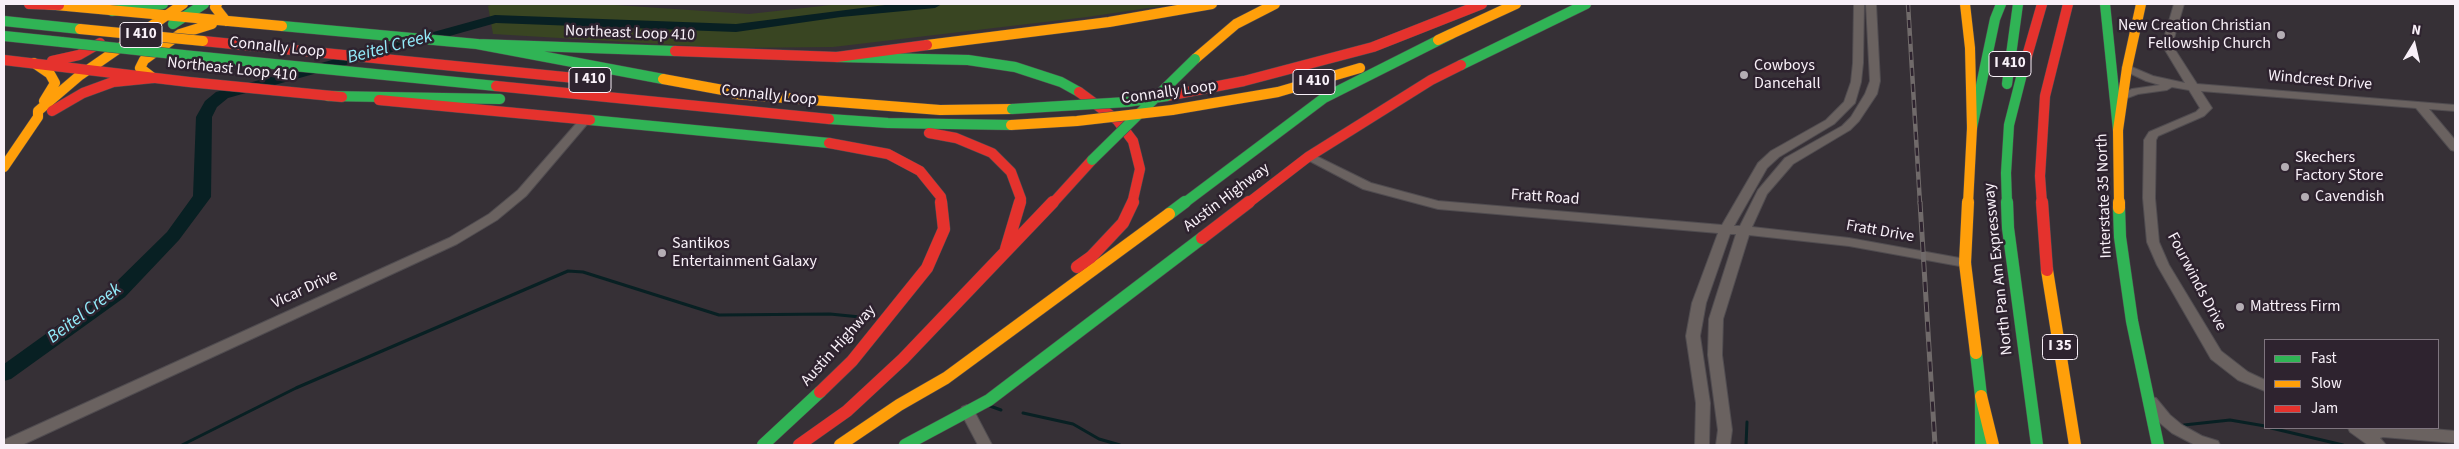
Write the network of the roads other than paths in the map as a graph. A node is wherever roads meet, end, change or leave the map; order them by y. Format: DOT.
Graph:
graph roads {
  1 [pos="30,4"];
  2 [pos="45,4"];
  3 [pos="183,4"];
  4 [pos="204,4"];
  5 [pos="217,4"];
  6 [pos="1212,4"];
  7 [pos="1466,4"];
  8 [pos="1482,4"];
  9 [pos="1516,4"];
  10 [pos="1586,4"];
  11 [pos="1859,4"];
  12 [pos="1871,4"];
  13 [pos="1966,4"];
  14 [pos="2001,4"];
  15 [pos="2018,4"];
  16 [pos="2042,4"];
  17 [pos="2068,4"];
  18 [pos="2106,4"];
  19 [pos="2141,4"];
  20 [pos="2180,4"];
  21 [pos="59,5"];
  22 [pos="1281,5"];
  23 [pos="163,10"];
  24 [pos="112,11"];
  25 [pos="182,17"];
  26 [pos="2076,20"];
  27 [pos="4,21"];
  28 [pos="226,21"];
  29 [pos="1410,32"];
  30 [pos="1451,34"];
  31 [pos="4,37"];
  32 [pos="477,44"];
  33 [pos="837,56"];
  34 [pos="2055,58"];
  35 [pos="4,60"];
  36 [pos="34,63"];
  37 [pos="2127,68"];
  38 [pos="88,70"];
  39 [pos="105,72"];
  40 [pos="153,78"];
  41 [pos="2188,87"];
  42 [pos="328,96"];
  43 [pos="760,97"];
  44 [pos="2122,97"];
  45 [pos="694,104"];
  46 [pos="2419,105"];
  47 [pos="2455,108"];
  48 [pos="52,111"];
  49 [pos="38,114"];
  50 [pos="808,117"];
  51 [pos="585,120"];
  52 [pos="2009,125"];
  53 [pos="1972,128"];
  54 [pos="696,130"];
  55 [pos="2118,130"];
  56 [pos="2455,147"];
  57 [pos="1308,157"];
  58 [pos="4,167"];
  59 [pos="1726,228"];
  60 [pos="1744,230"];
  61 [pos="1789,235"];
  62 [pos="1003,256"];
  63 [pos="1965,263"];
  64 [pos="2264,386"];
  65 [pos="1981,396"];
  66 [pos="2148,399"];
  67 [pos="899,405"];
  68 [pos="967,411"];
  69 [pos="2367,436"];
  70 [pos="2455,437"];
  71 [pos="8,445"];
  72 [pos="762,445"];
  73 [pos="799,445"];
  74 [pos="840,445"];
  75 [pos="905,445"];
  76 [pos="985,445"];
  77 [pos="1702,445"];
  78 [pos="1723,445"];
  79 [pos="1981,445"];
  80 [pos="1993,445"];
  81 [pos="2035,445"];
  82 [pos="2075,445"];
  83 [pos="2158,445"];
  84 [pos="2213,445"];
  1 -- 21 [label="main road"];
  2 -- 21 [label="main road, Northeast Loop 410"];
  3 -- 23 [label="main road"];
  4 -- 25 [label="main road"];
  5 -- 28 [label="main road"];
  6 -- 33 [label="main road, Northeast Loop 410"];
  7 -- 29 [label="main road"];
  8 -- 29 [label="main road, Connally Loop / I 410"];
  9 -- 30 [label="main road, Connally Loop / I 410"];
  10 -- 57 [label="main road, Austin Highway"];
  11 -- 59 [label="street"];
  12 -- 60 [label="street"];
  13 -- 53 [label="main road"];
  14 -- 53 [label="main road"];
  15 -- 52 [label="main road, I 410"];
  16 -- 52 [label="main road, North Pan Am Expressway / I 35"];
  17 -- 34 [label="main road"];
  18 -- 55 [label="main road"];
  19 -- 37 [label="main road, Interstate 35 North"];
  20 -- 41 [label="street, Fourwinds Drive"];
  21 -- 24 [label="main road, Northeast Loop 410"];
  22 -- 62 [label="main road, bridge"];
  23 -- 24 [label="main road, Northeast Loop 410"];
  23 -- 25 [label="main road, Northeast Loop 410"];
  23 -- 38 [label="main road"];
  24 -- 36 [label="main road"];
  25 -- 28 [label="main road, Northeast Loop 410"];
  25 -- 39 [label="main road"];
  26 -- 34 [label="main road, I 410"];
  27 -- 43 [label="main road, Connally Loop / I 410, bridge"];
  28 -- 32 [label="main road, Northeast Loop 410"];
  28 -- 40 [label="main road"];
  29 -- 43 [label="main road, Connally Loop / I 410, bridge"];
  30 -- 50 [label="main road, Connally Loop / I 410, bridge"];
  30 -- 67 [label="main road"];
  31 -- 45 [label="main road, Connally Loop / I 410, bridge"];
  32 -- 33 [label="main road, Northeast Loop 410"];
  32 -- 43 [label="main road"];
  33 -- 67 [label="main road"];
  34 -- 82 [label="main road, I 35"];
  35 -- 36 [label="main road, Northeast Loop 410"];
  36 -- 38 [label="main road, Northeast Loop 410"];
  36 -- 49 [label="main road"];
  37 -- 41 [label="street, Windcrest Drive"];
  37 -- 44 [label="main road, Interstate 35 North"];
  38 -- 39 [label="main road, Northeast Loop 410"];
  38 -- 49 [label="main road"];
  39 -- 40 [label="main road, Northeast Loop 410"];
  39 -- 48 [label="main road"];
  40 -- 42 [label="main road, Northeast Loop 410"];
  40 -- 48 [label="main road"];
  41 -- 44 [label="street, Windcrest Drive"];
  41 -- 46 [label="street, Windcrest Drive"];
  41 -- 64 [label="street, Fourwinds Drive"];
  42 -- 45 [label="main road"];
  42 -- 51 [label="main road, Northeast Loop 410"];
  44 -- 55 [label="main road, Interstate 35 North"];
  45 -- 50 [label="main road, Connally Loop / I 410"];
  46 -- 47 [label="street, Windcrest Drive"];
  46 -- 56 [label="street"];
  48 -- 49 [label="main road"];
  49 -- 58 [label="main road"];
  50 -- 62 [label="main road"];
  51 -- 54 [label="main road, Northeast Loop 410"];
  51 -- 71 [label="street, Vicar Drive"];
  52 -- 81 [label="main road, North Pan Am Expressway / I 35"];
  53 -- 63 [label="main road"];
  54 -- 72 [label="main road, Austin Highway"];
  55 -- 66 [label="main road, Interstate 35 North"];
  57 -- 59 [label="street, Fratt Road"];
  57 -- 68 [label="main road, Austin Highway"];
  59 -- 60 [label="street, Fratt Road"];
  59 -- 77 [label="street"];
  60 -- 61 [label="street, Fratt Road"];
  60 -- 78 [label="street"];
  61 -- 63 [label="street, Fratt Drive"];
  62 -- 73 [label="main road"];
  63 -- 65 [label="main road"];
  65 -- 79 [label="main road"];
  65 -- 80 [label="main road"];
  66 -- 83 [label="main road, Interstate 35 North"];
  66 -- 84 [label="street"];
  67 -- 74 [label="main road"];
  68 -- 75 [label="main road, Austin Highway"];
  68 -- 76 [label="street"];
  69 -- 70 [label="street"];
}
